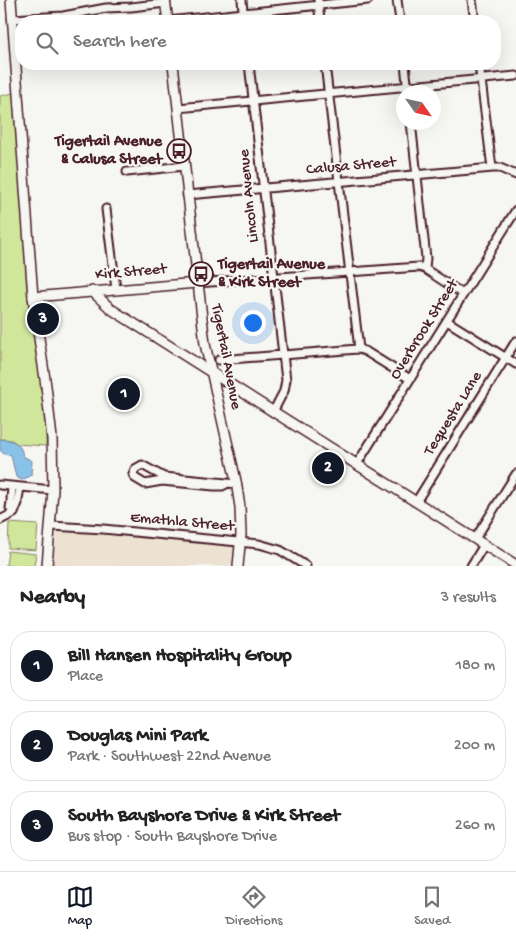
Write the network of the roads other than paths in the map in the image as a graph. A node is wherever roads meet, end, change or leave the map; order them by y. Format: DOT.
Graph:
graph roads {
  1 [pos="11,0"];
  2 [pos="242,0"];
  3 [pos="368,0"];
  4 [pos="397,0"];
  5 [pos="472,0"];
  6 [pos="165,2"];
  7 [pos="318,3"];
  8 [pos="243,13"];
  9 [pos="68,15"];
  10 [pos="167,15"];
  11 [pos="224,15"];
  12 [pos="399,15"];
  13 [pos="474,15"];
  14 [pos="12,19"];
  15 [pos="15,19"];
  16 [pos="15,59"];
  17 [pos="16,70"];
  18 [pos="174,70"];
  19 [pos="250,70"];
  20 [pos="326,70"];
  21 [pos="405,70"];
  22 [pos="480,70"];
  23 [pos="516,76"];
  24 [pos="481,79"];
  25 [pos="407,85"];
  26 [pos="437,85"];
  27 [pos="396,90"];
  28 [pos="329,94"];
  29 [pos="254,100"];
  30 [pos="178,108"];
  31 [pos="412,130"];
  32 [pos="184,166"];
  33 [pos="492,168"];
  34 [pos="127,172"];
  35 [pos="516,175"];
  36 [pos="417,176"];
  37 [pos="340,182"];
  38 [pos="263,189"];
  39 [pos="187,195"];
  40 [pos="106,209"];
  41 [pos="516,210"];
  42 [pos="425,269"];
  43 [pos="350,272"];
  44 [pos="273,277"];
  45 [pos="197,283"];
  46 [pos="116,289"];
  47 [pos="92,291"];
  48 [pos="463,294"];
  49 [pos="33,297"];
  50 [pos="447,321"];
  51 [pos="516,341"];
  52 [pos="359,349"];
  53 [pos="206,353"];
  54 [pos="282,355"];
  55 [pos="506,358"];
  56 [pos="219,360"];
  57 [pos="193,362"];
  58 [pos="516,364"];
  59 [pos="210,372"];
  60 [pos="410,379"];
  61 [pos="229,384"];
  62 [pos="215,393"];
  63 [pos="273,412"];
  64 [pos="357,464"];
  65 [pos="516,474"];
  66 [pos="226,484"];
  67 [pos="237,484"];
  68 [pos="0,485"];
  69 [pos="16,487"];
  70 [pos="53,490"];
  71 [pos="416,502"];
  72 [pos="0,520"];
  73 [pos="51,526"];
  74 [pos="475,540"];
  75 [pos="240,542"];
  76 [pos="484,545"];
  77 [pos="516,565"];
  78 [pos="47,566"];
  79 [pos="238,566"];
  80 [pos="306,566"];
  81 [pos="471,566"];
  1 -- 14 [label="street"];
  2 -- 8 [label="street"];
  3 -- 7 [label="street"];
  4 -- 12 [label="street"];
  5 -- 13 [label="street"];
  6 -- 9 [label="street"];
  6 -- 10 [label="street"];
  7 -- 8 [label="street"];
  8 -- 11 [label="street"];
  14 -- 15 [label="street"];
  14 -- 16 [label="street"];
  17 -- 49 [label="street"];
  18 -- 30 [label="street, Tigertail Avenue"];
  19 -- 29 [label="street, Lincoln Avenue"];
  20 -- 28 [label="street"];
  21 -- 25 [label="street"];
  22 -- 24 [label="street"];
  23 -- 24 [label="street"];
  24 -- 26 [label="street"];
  24 -- 33 [label="street"];
  27 -- 28 [label="street"];
  28 -- 29 [label="street"];
  28 -- 37 [label="street"];
  29 -- 30 [label="street"];
  29 -- 38 [label="street, Lincoln Avenue"];
  30 -- 32 [label="street, Tigertail Avenue"];
  31 -- 36 [label="street"];
  32 -- 34 [label="street"];
  32 -- 39 [label="street, Tigertail Avenue"];
  33 -- 35 [label="street, Calusa Street"];
  33 -- 36 [label="street, Calusa Street"];
  36 -- 37 [label="street, Calusa Street"];
  36 -- 42 [label="street"];
  37 -- 38 [label="street, Calusa Street"];
  37 -- 43 [label="street"];
  38 -- 39 [label="street, Calusa Street"];
  38 -- 44 [label="street, Lincoln Avenue"];
  39 -- 45 [label="street, Tigertail Avenue"];
  40 -- 46 [label="street"];
  41 -- 48 [label="street, Overbrook Street"];
  42 -- 43 [label="street, Kirk Street"];
  42 -- 48 [label="street"];
  43 -- 44 [label="street, Kirk Street"];
  43 -- 52 [label="street"];
  44 -- 45 [label="street, Kirk Street"];
  44 -- 54 [label="street, Lincoln Avenue"];
  45 -- 46 [label="street, Kirk Street"];
  45 -- 53 [label="street, Tigertail Avenue"];
  46 -- 47 [label="street, Kirk Street"];
  47 -- 49 [label="street, Kirk Street"];
  47 -- 57 [label="street"];
  48 -- 50 [label="street, Overbrook Street"];
  49 -- 70 [label="street"];
  50 -- 55 [label="street"];
  50 -- 60 [label="street, Overbrook Street"];
  51 -- 55 [label="street, Tequesta Lane"];
  52 -- 54 [label="street"];
  52 -- 60 [label="street"];
  53 -- 57 [label="street"];
  53 -- 59 [label="street, Tigertail Avenue"];
  54 -- 56 [label="street"];
  54 -- 63 [label="street, Lincoln Avenue"];
  55 -- 58 [label="street"];
  55 -- 71 [label="street, Tequesta Lane"];
  57 -- 59 [label="street"];
  59 -- 61 [label="street"];
  59 -- 62 [label="street, Tigertail Avenue"];
  60 -- 64 [label="street, Overbrook Street"];
  61 -- 62 [label="street"];
  61 -- 63 [label="street"];
  62 -- 67 [label="street, Tigertail Avenue"];
  63 -- 64 [label="street"];
  64 -- 71 [label="street"];
  65 -- 74 [label="street"];
  66 -- 66 [label="street"];
  66 -- 67 [label="street"];
  67 -- 75 [label="street, Tigertail Avenue"];
  68 -- 69 [label="street"];
  69 -- 70 [label="street"];
  69 -- 72 [label="street"];
  70 -- 73 [label="street"];
  71 -- 74 [label="street"];
  73 -- 75 [label="street, Emathla Street"];
  73 -- 78 [label="street"];
  74 -- 76 [label="street"];
  75 -- 79 [label="street, Tigertail Avenue"];
  75 -- 80 [label="street, Emathla Street"];
  76 -- 77 [label="street"];
  76 -- 81 [label="street"];
}
